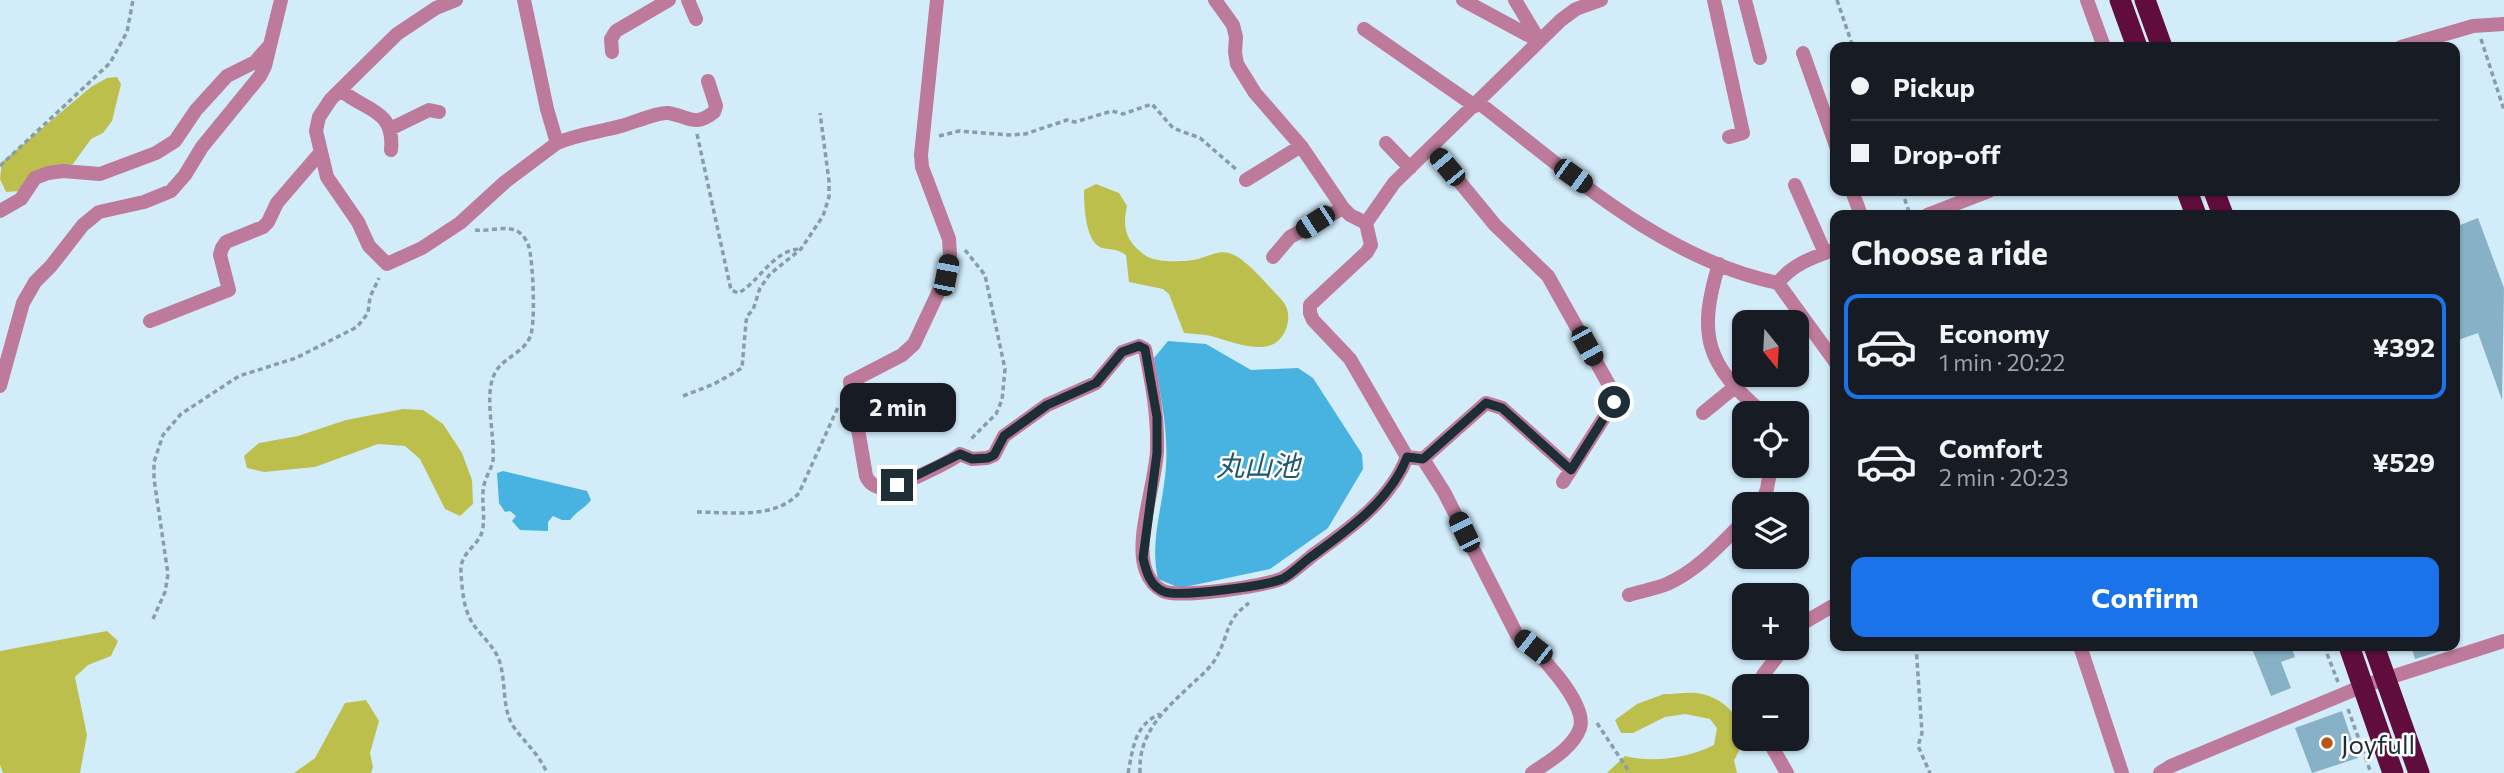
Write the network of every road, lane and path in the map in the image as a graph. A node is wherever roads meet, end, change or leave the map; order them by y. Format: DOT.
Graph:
graph roads {
  1 [pos="133,0"];
  2 [pos="281,0"];
  3 [pos="456,0"];
  4 [pos="524,0"];
  5 [pos="669,0"];
  6 [pos="688,0"];
  7 [pos="937,0"];
  8 [pos="1215,0"];
  9 [pos="1463,0"];
  10 [pos="1515,0"];
  11 [pos="1601,0"];
  12 [pos="1714,0"];
  13 [pos="1745,0"];
  14 [pos="1837,0"];
  15 [pos="2087,0"];
  16 [pos="2120,0"];
  17 [pos="2145,0"];
  18 [pos="696,19"];
  19 [pos="2504,24"];
  20 [pos="2473,26"];
  21 [pos="1364,29"];
  22 [pos="1539,41"];
  23 [pos="1851,42"];
  24 [pos="2102,42"];
  25 [pos="2135,42"];
  26 [pos="2160,42"];
  27 [pos="2418,42"];
  28 [pos="270,45"];
  29 [pos="612,52"];
  30 [pos="1802,53"];
  31 [pos="1760,58"];
  32 [pos="708,81"];
  33 [pos="341,90"];
  34 [pos="1477,104"];
  35 [pos="2504,110"];
  36 [pos="439,112"];
  37 [pos="820,113"];
  38 [pos="694,122"];
  39 [pos="390,129"];
  40 [pos="1830,130"];
  41 [pos="1730,137"];
  42 [pos="923,140"];
  43 [pos="557,143"];
  44 [pos="1386,143"];
  45 [pos="1301,146"];
  46 [pos="1431,147"];
  47 [pos="391,150"];
  48 [pos="320,153"];
  49 [pos="0,166"];
  50 [pos="1410,168"];
  51 [pos="1246,180"];
  52 [pos="1795,185"];
  53 [pos="1957,197"];
  54 [pos="1342,208"];
  55 [pos="1935,210"];
  56 [pos="0,211"];
  57 [pos="460,223"];
  58 [pos="1366,223"];
  59 [pos="948,239"];
  60 [pos="801,249"];
  61 [pos="1830,251"];
  62 [pos="1273,257"];
  63 [pos="387,264"];
  64 [pos="1718,264"];
  65 [pos="1778,283"];
  66 [pos="150,321"];
  67 [pos="1830,355"];
  68 [pos="850,382"];
  69 [pos="1732,382"];
  70 [pos="0,386"];
  71 [pos="1734,387"];
  72 [pos="1736,387"];
  73 [pos="682,396"];
  74 [pos="1751,401"];
  75 [pos="1703,414"];
  76 [pos="960,454"];
  77 [pos="1407,457"];
  78 [pos="1423,459"];
  79 [pos="696,512"];
  80 [pos="1732,533"];
  81 [pos="1629,595"];
  82 [pos="1249,603"];
  83 [pos="1830,607"];
  84 [pos="153,618"];
  85 [pos="1809,620"];
  86 [pos="2504,641"];
  87 [pos="1916,651"];
  88 [pos="2082,651"];
  89 [pos="2351,651"];
  90 [pos="2376,651"];
  91 [pos="2386,680"];
  92 [pos="2363,685"];
  93 [pos="1162,713"];
  94 [pos="1593,716"];
  95 [pos="1774,751"];
  96 [pos="547,773"];
  97 [pos="1128,773"];
  98 [pos="1140,773"];
  99 [pos="1532,773"];
  100 [pos="1630,773"];
  101 [pos="1787,773"];
  102 [pos="1930,773"];
  103 [pos="2122,773"];
  104 [pos="2160,773"];
  105 [pos="2393,773"];
  106 [pos="2419,773"];
  1 -- 49 [label="path"];
  2 -- 28 [label="street"];
  3 -- 33 [label="street"];
  4 -- 43 [label="street"];
  5 -- 29 [label="street"];
  6 -- 18 [label="street"];
  7 -- 42 [label="street"];
  8 -- 45 [label="street"];
  9 -- 22 [label="street"];
  10 -- 22 [label="street"];
  11 -- 22 [label="street"];
  12 -- 41 [label="street"];
  13 -- 31 [label="street"];
  14 -- 23 [label="path"];
  15 -- 24 [label="street"];
  16 -- 25 [label="highway"];
  17 -- 26 [label="highway"];
  19 -- 20 [label="street"];
  20 -- 27 [label="street"];
  20 -- 35 [label="path"];
  21 -- 34 [label="street"];
  22 -- 34 [label="street"];
  28 -- 56 [label="street"];
  28 -- 70 [label="street"];
  30 -- 40 [label="street"];
  32 -- 38 [label="street"];
  33 -- 39 [label="street"];
  33 -- 48 [label="street"];
  34 -- 46 [label="street"];
  34 -- 64 [label="street"];
  36 -- 39 [label="street"];
  37 -- 60 [label="path"];
  38 -- 43 [label="street"];
  38 -- 60 [label="path"];
  39 -- 47 [label="street"];
  42 -- 51 [label="path"];
  42 -- 59 [label="street"];
  43 -- 57 [label="street"];
  44 -- 50 [label="street"];
  45 -- 51 [label="street"];
  45 -- 54 [label="street"];
  46 -- 50 [label="street"];
  46 -- 78 [label="street"];
  48 -- 63 [label="street"];
  48 -- 66 [label="street"];
  50 -- 58 [label="street"];
  52 -- 61 [label="street"];
  53 -- 55 [label="street"];
  54 -- 58 [label="street"];
  54 -- 62 [label="street"];
  57 -- 63 [label="street"];
  57 -- 96 [label="path"];
  58 -- 77 [label="street"];
  59 -- 68 [label="street"];
  59 -- 76 [label="path"];
  60 -- 73 [label="path"];
  61 -- 65 [label="street"];
  63 -- 84 [label="path"];
  64 -- 65 [label="street"];
  64 -- 69 [label="street"];
  65 -- 67 [label="street"];
  68 -- 76 [label="street"];
  68 -- 79 [label="path"];
  71 -- 75 [label="street"];
  72 -- 74 [label="street"];
  76 -- 77 [label="street"];
  77 -- 78 [label="street"];
  78 -- 99 [label="street"];
  80 -- 81 [label="street"];
  82 -- 93 [label="path"];
  83 -- 85 [label="street"];
  86 -- 91 [label="street"];
  87 -- 102 [label="path"];
  88 -- 103 [label="street"];
  89 -- 92 [label="highway"];
  90 -- 91 [label="highway"];
  91 -- 92 [label="street"];
  91 -- 106 [label="highway"];
  92 -- 104 [label="street"];
  92 -- 105 [label="highway"];
  93 -- 97 [label="path"];
  93 -- 98 [label="path"];
  94 -- 100 [label="path"];
  95 -- 101 [label="street"];
}
